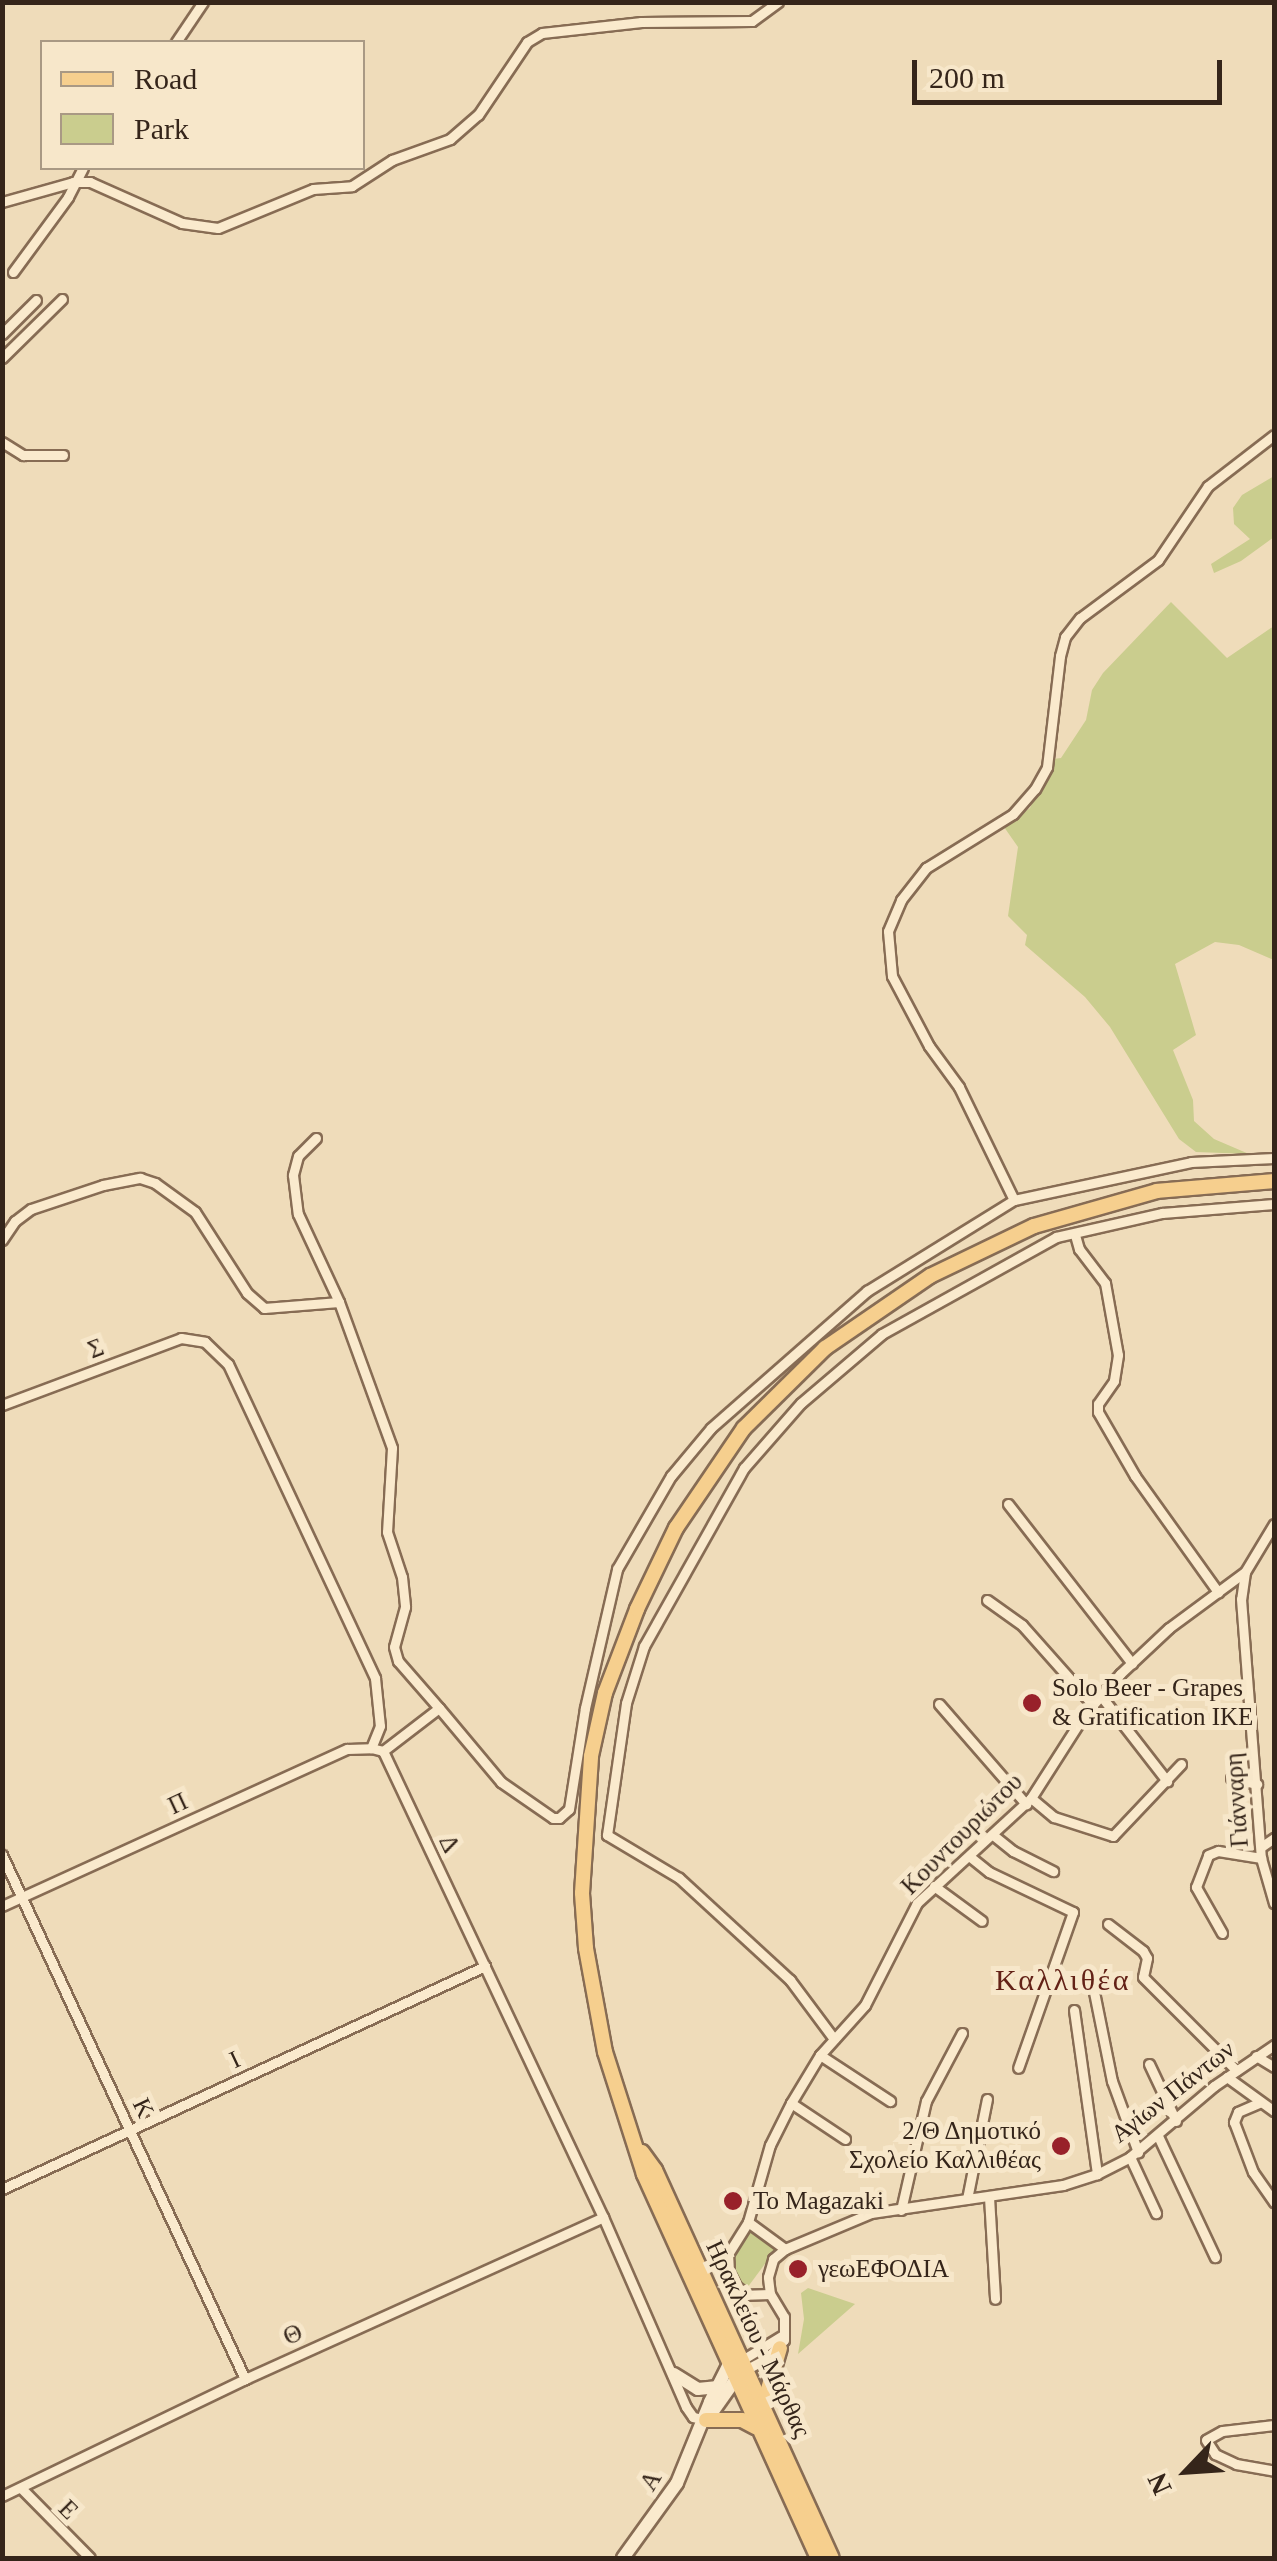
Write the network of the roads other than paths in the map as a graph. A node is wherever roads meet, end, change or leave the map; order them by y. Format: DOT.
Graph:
graph roads {
  1 [pos="203,2"];
  2 [pos="778,2"];
  3 [pos="177,40"];
  4 [pos="82,170"];
  5 [pos="73,182"];
  6 [pos="2,202"];
  7 [pos="13,272"];
  8 [pos="62,299"];
  9 [pos="36,300"];
  10 [pos="2,334"];
  11 [pos="2,358"];
  12 [pos="1274,435"];
  13 [pos="2,442"];
  14 [pos="63,455"];
  15 [pos="316,1138"];
  16 [pos="1274,1158"];
  17 [pos="1274,1180"];
  18 [pos="1014,1200"];
  19 [pos="1274,1204"];
  20 [pos="1074,1234"];
  21 [pos="2,1240"];
  22 [pos="338,1302"];
  23 [pos="2,1405"];
  24 [pos="1008,1504"];
  25 [pos="1274,1524"];
  26 [pos="1245,1572"];
  27 [pos="1218,1592"];
  28 [pos="986,1600"];
  29 [pos="1132,1664"];
  30 [pos="1101,1696"];
  31 [pos="939,1704"];
  32 [pos="1093,1705"];
  33 [pos="438,1708"];
  34 [pos="372,1748"];
  35 [pos="383,1751"];
  36 [pos="1182,1764"];
  37 [pos="1231,1778"];
  38 [pos="1167,1781"];
  39 [pos="1257,1784"];
  40 [pos="1028,1801"];
  41 [pos="992,1835"];
  42 [pos="1274,1838"];
  43 [pos="1262,1852"];
  44 [pos="2,1855"];
  45 [pos="968,1856"];
  46 [pos="1054,1871"];
  47 [pos="934,1886"];
  48 [pos="22,1897"];
  49 [pos="1274,1903"];
  50 [pos="2,1906"];
  51 [pos="982,1921"];
  52 [pos="1108,1924"];
  53 [pos="1222,1932"];
  54 [pos="485,1966"];
  55 [pos="1093,1987"];
  56 [pos="1074,2010"];
  57 [pos="962,2033"];
  58 [pos="834,2040"];
  59 [pos="1274,2045"];
  60 [pos="820,2055"];
  61 [pos="1256,2056"];
  62 [pos="1149,2064"];
  63 [pos="1274,2067"];
  64 [pos="1018,2068"];
  65 [pos="1232,2074"];
  66 [pos="986,2099"];
  67 [pos="890,2101"];
  68 [pos="1261,2102"];
  69 [pos="791,2103"];
  70 [pos="1274,2111"];
  71 [pos="1176,2121"];
  72 [pos="131,2130"];
  73 [pos="1158,2136"];
  74 [pos="845,2140"];
  75 [pos="1134,2155"];
  76 [pos="1098,2174"];
  77 [pos="2,2189"];
  78 [pos="989,2197"];
  79 [pos="967,2200"];
  80 [pos="1274,2202"];
  81 [pos="901,2210"];
  82 [pos="1156,2213"];
  83 [pos="603,2217"];
  84 [pos="748,2222"];
  85 [pos="784,2249"];
  86 [pos="1215,2256"];
  87 [pos="770,2294"];
  88 [pos="995,2299"];
  89 [pos="785,2333"];
  90 [pos="780,2348"];
  91 [pos="738,2368"];
  92 [pos="674,2374"];
  93 [pos="245,2378"];
  94 [pos="718,2386"];
  95 [pos="764,2404"];
  96 [pos="706,2420"];
  97 [pos="1274,2425"];
  98 [pos="756,2427"];
  99 [pos="1274,2471"];
  100 [pos="21,2488"];
  101 [pos="2,2496"];
  102 [pos="90,2558"];
  103 [pos="622,2558"];
  104 [pos="818,2558"];
  105 [pos="832,2558"];
  1 -- 3 [label="street"];
  2 -- 5 [label="street"];
  4 -- 5 [label="street"];
  5 -- 6 [label="street"];
  5 -- 7 [label="street"];
  8 -- 11 [label="street"];
  9 -- 10 [label="street"];
  12 -- 18 [label="street"];
  13 -- 14 [label="street"];
  15 -- 22 [label="street"];
  16 -- 18 [label="street"];
  17 -- 91 [label="main road, Ηρακλείου - Μάρθας"];
  18 -- 33 [label="street"];
  19 -- 20 [label="street"];
  20 -- 27 [label="street"];
  20 -- 58 [label="street"];
  21 -- 22 [label="street"];
  22 -- 33 [label="street"];
  23 -- 34 [label="street, Σ"];
  24 -- 29 [label="street"];
  25 -- 26 [label="street, Κουντουριώτου"];
  26 -- 27 [label="street, Κουντουριώτου"];
  26 -- 39 [label="street, Γιάνναρη"];
  27 -- 29 [label="street, Κουντουριώτου"];
  28 -- 32 [label="street"];
  29 -- 30 [label="street, Κουντουριώτου"];
  30 -- 32 [label="street, Κουντουριώτου"];
  30 -- 38 [label="street"];
  31 -- 40 [label="street"];
  32 -- 40 [label="street, Κουντουριώτου"];
  33 -- 35 [label="street"];
  34 -- 35 [label="street"];
  34 -- 48 [label="street, Π"];
  35 -- 54 [label="street, Δ"];
  36 -- 38 [label="street"];
  37 -- 39 [label="street"];
  38 -- 40 [label="street"];
  39 -- 43 [label="street, Γιάνναρη"];
  40 -- 41 [label="street, Κουντουριώτου"];
  41 -- 45 [label="street, Κουντουριώτου"];
  41 -- 46 [label="street"];
  42 -- 43 [label="street"];
  43 -- 49 [label="street, Γιάνναρη"];
  43 -- 53 [label="street"];
  44 -- 48 [label="street, Κ"];
  45 -- 47 [label="street, Κουντουριώτου"];
  45 -- 64 [label="street"];
  47 -- 51 [label="street"];
  47 -- 58 [label="street, Κουντουριώτου"];
  48 -- 50 [label="street, Π"];
  48 -- 72 [label="street, Κ"];
  52 -- 65 [label="street"];
  54 -- 72 [label="street, Ι"];
  54 -- 83 [label="street, Δ"];
  55 -- 75 [label="street"];
  56 -- 76 [label="street"];
  57 -- 81 [label="street"];
  58 -- 60 [label="street, Κουντουριώτου"];
  59 -- 61 [label="street, Αγίων Πάντων"];
  60 -- 67 [label="street"];
  60 -- 69 [label="street, Κουντουριώτου"];
  61 -- 63 [label="street"];
  61 -- 65 [label="street, Αγίων Πάντων"];
  62 -- 71 [label="street"];
  65 -- 68 [label="street"];
  65 -- 71 [label="street, Αγίων Πάντων"];
  66 -- 79 [label="street"];
  68 -- 70 [label="street"];
  68 -- 80 [label="street"];
  69 -- 74 [label="street"];
  69 -- 84 [label="street, Κουντουριώτου"];
  71 -- 73 [label="street, Αγίων Πάντων"];
  72 -- 77 [label="street, Ι"];
  72 -- 93 [label="street, Κ"];
  73 -- 75 [label="street, Αγίων Πάντων"];
  73 -- 86 [label="street"];
  75 -- 76 [label="street, Αγίων Πάντων"];
  75 -- 82 [label="street"];
  76 -- 78 [label="street, Αγίων Πάντων"];
  78 -- 79 [label="street, Αγίων Πάντων"];
  78 -- 88 [label="street"];
  79 -- 81 [label="street, Αγίων Πάντων"];
  81 -- 85 [label="street, Αγίων Πάντων"];
  83 -- 92 [label="street, Δ"];
  83 -- 93 [label="street, Θ"];
  84 -- 85 [label="street"];
  84 -- 87 [label="street, Κουντουριώτου"];
  85 -- 87 [label="street"];
  87 -- 89 [label="street"];
  89 -- 90 [label="street"];
  89 -- 91 [label="street"];
  90 -- 91 [label="street"];
  90 -- 95 [label="main road"];
  91 -- 94 [label="street, Α"];
  91 -- 95 [label="main road, Ηρακλείου - Μάρθας"];
  91 -- 96 [label="street, Α"];
  91 -- 98 [label="main road, Ηρακλείου - Μάρθας"];
  92 -- 94 [label="street"];
  92 -- 96 [label="street, Δ"];
  93 -- 100 [label="street, Θ"];
  94 -- 96 [label="street, Α"];
  95 -- 105 [label="main road, Ηρακλείου - Μάρθας"];
  96 -- 98 [label="main road"];
  96 -- 103 [label="street, Α"];
  97 -- 99 [label="street"];
  98 -- 104 [label="main road, Ηρακλείου - Μάρθας"];
  100 -- 101 [label="street, Θ"];
  100 -- 102 [label="street, Ε"];
}
